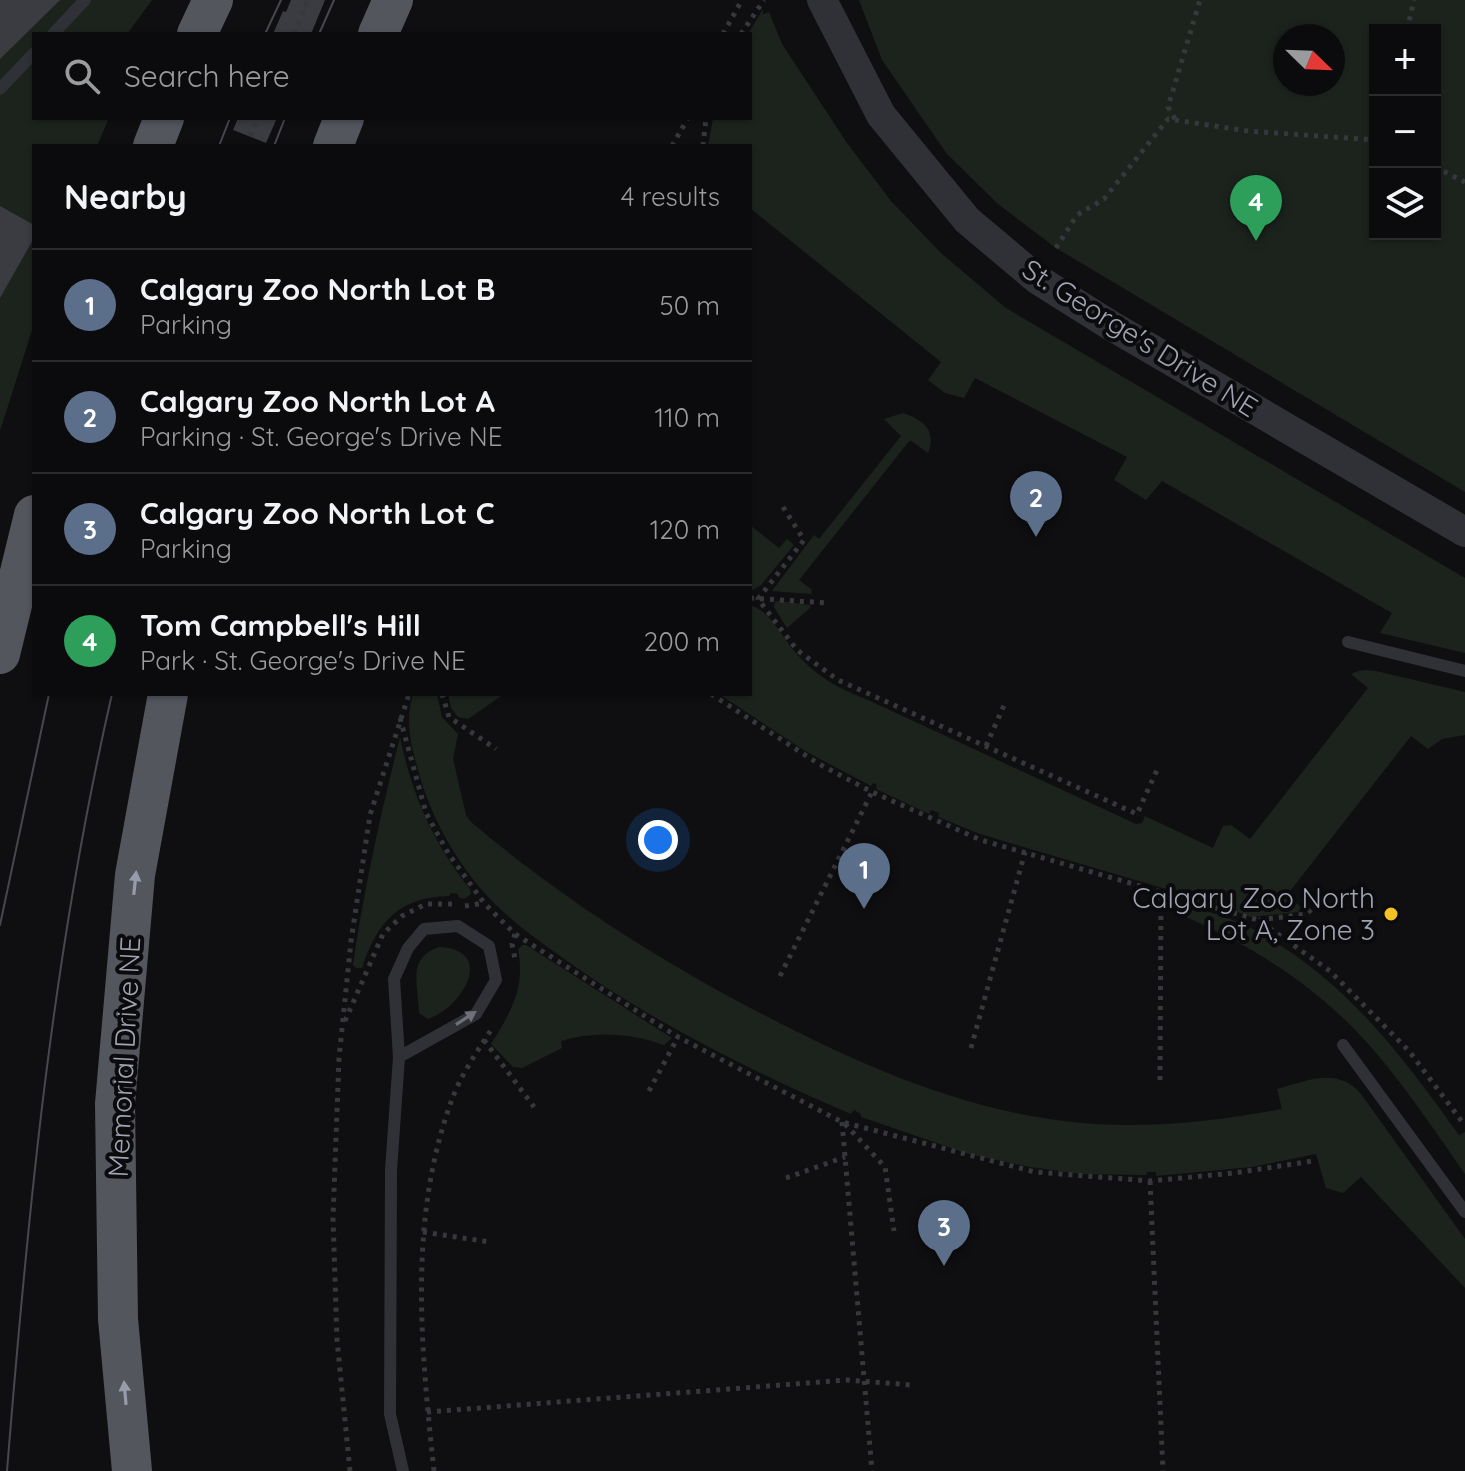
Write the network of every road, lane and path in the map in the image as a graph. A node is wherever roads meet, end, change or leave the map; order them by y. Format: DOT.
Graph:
graph roads {
  1 [pos="85,0"];
  2 [pos="213,0"];
  3 [pos="308,0"];
  4 [pos="393,0"];
  5 [pos="742,0"];
  6 [pos="764,0"];
  7 [pos="822,0"];
  8 [pos="1200,0"];
  9 [pos="1414,0"];
  10 [pos="1408,24"];
  11 [pos="55,32"];
  12 [pos="198,32"];
  13 [pos="295,32"];
  14 [pos="379,32"];
  15 [pos="724,32"];
  16 [pos="742,32"];
  17 [pos="32,55"];
  18 [pos="0,89"];
  19 [pos="1175,119"];
  20 [pos="163,120"];
  21 [pos="257,120"];
  22 [pos="343,120"];
  23 [pos="687,120"];
  24 [pos="706,120"];
  25 [pos="250,136"];
  26 [pos="1369,139"];
  27 [pos="154,144"];
  28 [pos="334,144"];
  29 [pos="673,144"];
  30 [pos="703,144"];
  31 [pos="1437,168"];
  32 [pos="1465,182"];
  33 [pos="1056,248"];
  34 [pos="783,507"];
  35 [pos="32,523"];
  36 [pos="1465,532"];
  37 [pos="752,598"];
  38 [pos="758,599"];
  39 [pos="828,603"];
  40 [pos="1348,642"];
  41 [pos="0,654"];
  42 [pos="1465,671"];
  43 [pos="168,696"];
  44 [pos="408,696"];
  45 [pos="443,696"];
  46 [pos="714,696"];
  47 [pos="1005,703"];
  48 [pos="400,718"];
  49 [pos="986,746"];
  50 [pos="496,749"];
  51 [pos="1157,770"];
  52 [pos="872,792"];
  53 [pos="1025,852"];
  54 [pos="1161,891"];
  55 [pos="1325,898"];
  56 [pos="1258,920"];
  57 [pos="515,934"];
  58 [pos="516,964"];
  59 [pos="780,976"];
  60 [pos="500,1016"];
  61 [pos="678,1037"];
  62 [pos="484,1040"];
  63 [pos="1343,1045"];
  64 [pos="971,1048"];
  65 [pos="399,1057"];
  66 [pos="1160,1080"];
  67 [pos="649,1091"];
  68 [pos="534,1107"];
  69 [pos="842,1122"];
  70 [pos="1465,1122"];
  71 [pos="845,1157"];
  72 [pos="1313,1161"];
  73 [pos="786,1178"];
  74 [pos="1150,1181"];
  75 [pos="1465,1212"];
  76 [pos="894,1231"];
  77 [pos="423,1232"];
  78 [pos="490,1242"];
  79 [pos="866,1383"];
  80 [pos="911,1385"];
  81 [pos="427,1412"];
  82 [pos="132,1471"];
  83 [pos="350,1471"];
  84 [pos="403,1471"];
  85 [pos="434,1471"];
  86 [pos="872,1471"];
  87 [pos="1163,1471"];
  1 -- 11 [label="lane"];
  2 -- 12 [label="highway"];
  3 -- 13 [label="path"];
  4 -- 14 [label="highway"];
  5 -- 15 [label="path"];
  6 -- 16 [label="path"];
  7 -- 36 [label="street, St. George's Drive NE"];
  8 -- 19 [label="path"];
  9 -- 10 [label="path"];
  17 -- 18 [label="lane"];
  19 -- 26 [label="path"];
  19 -- 33 [label="path"];
  20 -- 27 [label="highway"];
  21 -- 25 [label="path"];
  22 -- 28 [label="highway"];
  23 -- 29 [label="path"];
  24 -- 30 [label="path"];
  31 -- 32 [label="path"];
  34 -- 38 [label="path"];
  35 -- 41 [label="highway"];
  37 -- 38 [label="path"];
  38 -- 39 [label="path"];
  38 -- 49 [label="path"];
  40 -- 42 [label="lane"];
  82 -- 43 [label="highway, Memorial Drive NE, one-way"];
  44 -- 48 [label="path"];
  45 -- 50 [label="path"];
  46 -- 52 [label="path"];
  47 -- 49 [label="path"];
  48 -- 57 [label="path"];
  48 -- 83 [label="path"];
  49 -- 51 [label="path"];
  52 -- 53 [label="path"];
  52 -- 59 [label="path"];
  53 -- 54 [label="path"];
  53 -- 64 [label="path"];
  54 -- 56 [label="path"];
  54 -- 66 [label="path"];
  55 -- 56 [label="path"];
  56 -- 70 [label="path"];
  57 -- 58 [label="path"];
  57 -- 61 [label="path"];
  60 -- 62 [label="path"];
  61 -- 67 [label="path"];
  61 -- 69 [label="path"];
  62 -- 68 [label="path"];
  62 -- 77 [label="path"];
  63 -- 75 [label="lane"];
  65 -- 65 [label="lane, one-way"];
  65 -- 84 [label="lane"];
  69 -- 71 [label="path"];
  69 -- 74 [label="path"];
  69 -- 76 [label="path"];
  71 -- 73 [label="path"];
  71 -- 79 [label="path"];
  72 -- 74 [label="path"];
  74 -- 87 [label="path"];
  77 -- 78 [label="path"];
  77 -- 81 [label="path"];
  79 -- 80 [label="path"];
  79 -- 81 [label="path"];
  79 -- 86 [label="path"];
  81 -- 85 [label="path"];
}
